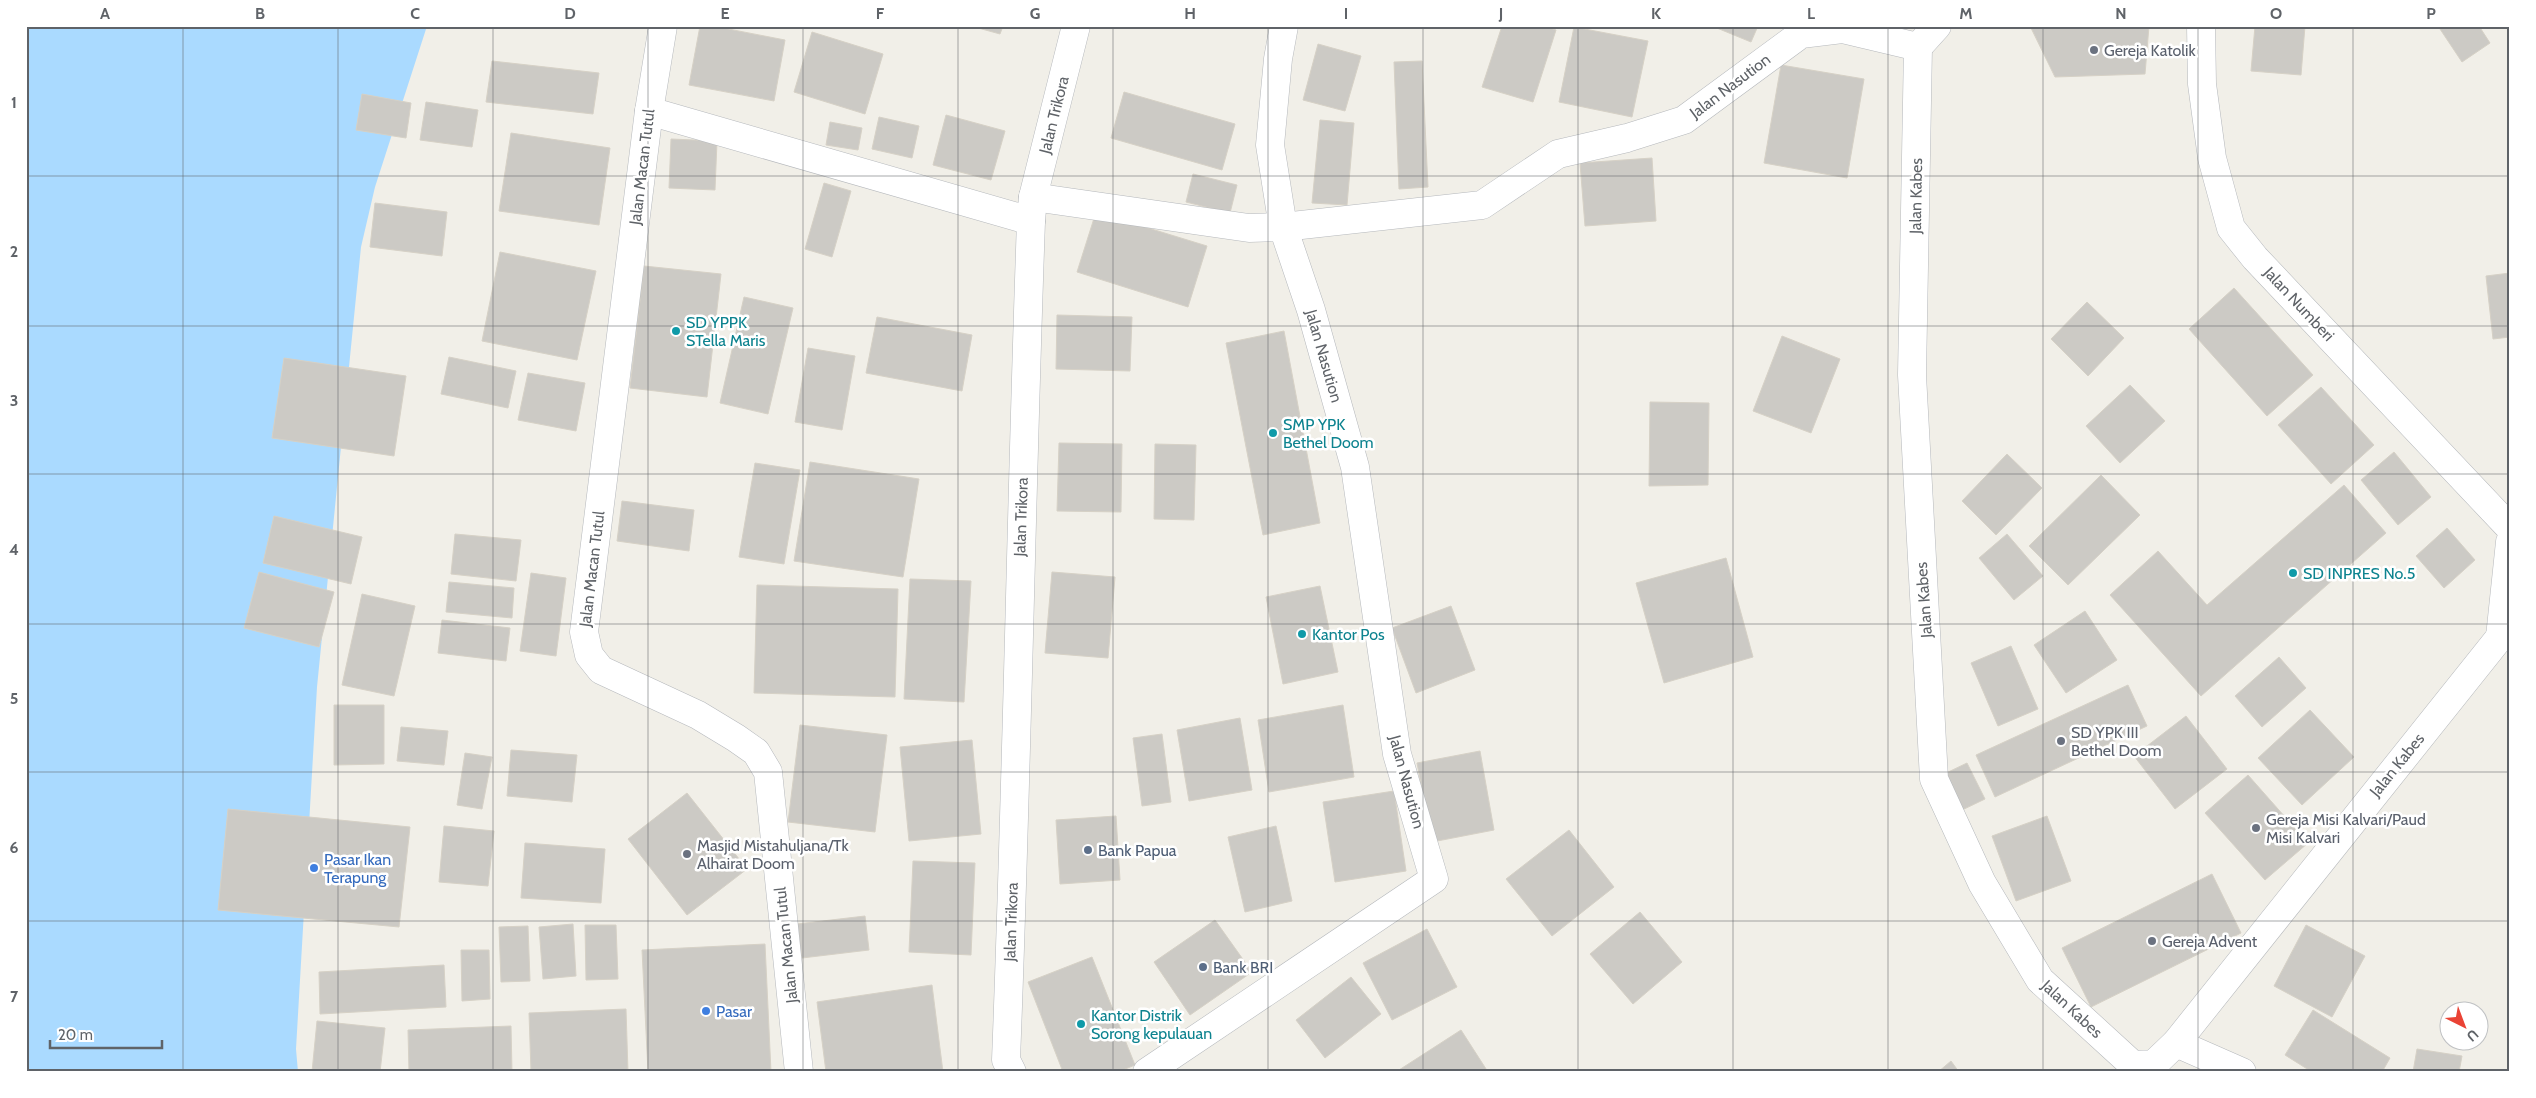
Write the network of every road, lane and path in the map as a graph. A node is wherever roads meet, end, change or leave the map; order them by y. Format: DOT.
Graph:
graph roads {
  1 [pos="663,26"];
  2 [pos="1076,26"];
  3 [pos="1284,26"];
  4 [pos="1937,26"];
  5 [pos="2201,26"];
  6 [pos="1911,37"];
  7 [pos="649,111"];
  8 [pos="1032,209"];
  9 [pos="1283,227"];
  10 [pos="2510,528"];
  11 [pos="2510,542"];
  12 [pos="2505,634"];
  13 [pos="2176,1043"];
  14 [pos="2152,1068"];
  15 [pos="1008,1071"];
  16 [pos="799,1072"];
  17 [pos="1147,1072"];
  18 [pos="2242,1072"];
  1 -- 7 [label="street, Jalan Macan Tutul"];
  2 -- 8 [label="street, Jalan Trikora"];
  3 -- 9 [label="street"];
  4 -- 6 [label="street"];
  5 -- 10 [label="street, Jalan Numberi"];
  6 -- 9 [label="street, Jalan Nasution"];
  6 -- 14 [label="street, Jalan Kabes"];
  7 -- 8 [label="street"];
  7 -- 16 [label="street, Jalan Macan Tutul"];
  8 -- 9 [label="street"];
  8 -- 15 [label="street, Jalan Trikora"];
  9 -- 17 [label="street, Jalan Nasution"];
  11 -- 12 [label="street"];
  12 -- 13 [label="street, Jalan Kabes"];
  13 -- 14 [label="street, Jalan Kabes"];
  13 -- 18 [label="street"];
}
